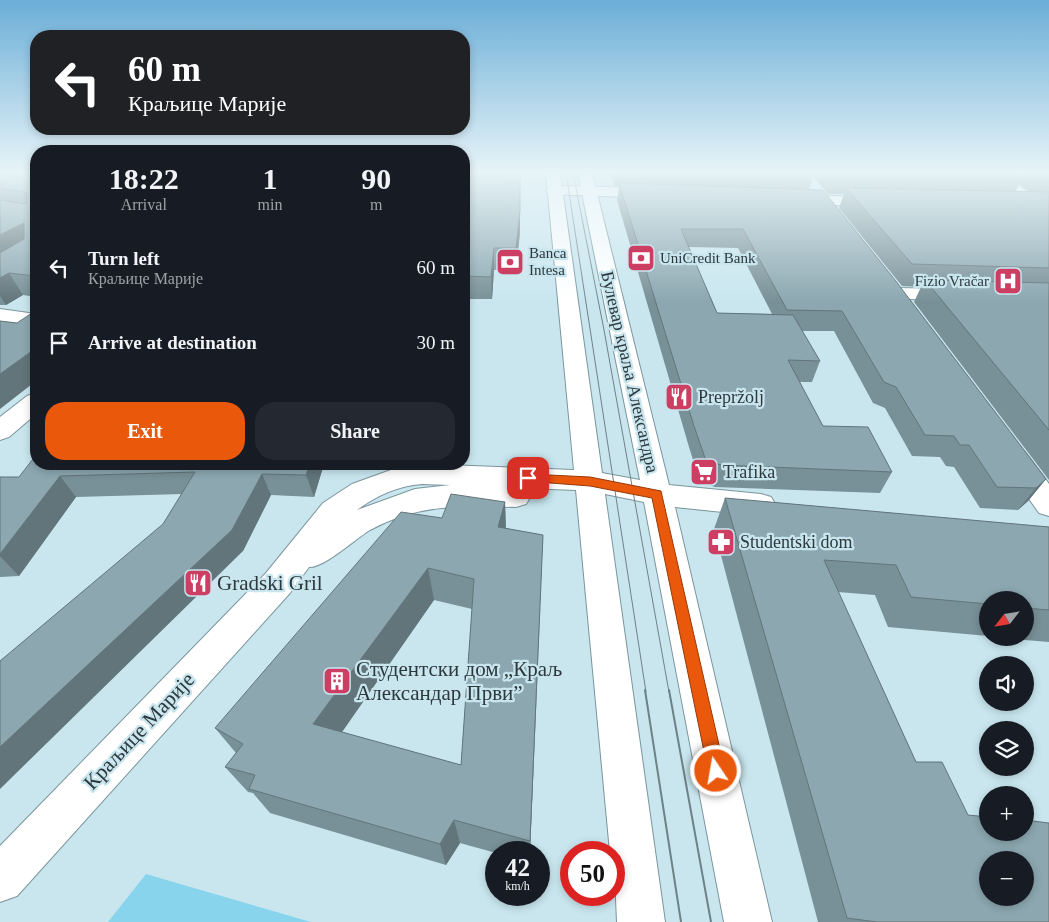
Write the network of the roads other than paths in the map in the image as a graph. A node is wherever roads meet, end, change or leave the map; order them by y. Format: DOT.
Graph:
graph roads {
  1 [pos="558,216"];
  2 [pos="595,216"];
  3 [pos="880,274"];
  4 [pos="894,294"];
  5 [pos="972,296"];
  6 [pos="0,314"];
  7 [pos="912,317"];
  8 [pos="30,319"];
  9 [pos="30,406"];
  10 [pos="0,431"];
  11 [pos="1003,443"];
  12 [pos="590,490"];
  13 [pos="657,494"];
  14 [pos="1049,505"];
  15 [pos="783,508"];
  16 [pos="0,879"];
  17 [pos="642,922"];
  18 [pos="748,922"];
  1 -- 12 [label="main road"];
  2 -- 13 [label="main road, Булевар краља Александра"];
  3 -- 4 [label="main road"];
  4 -- 5 [label="main road"];
  4 -- 7 [label="main road"];
  6 -- 8 [label="main road"];
  9 -- 10 [label="main road"];
  11 -- 14 [label="main road"];
  12 -- 13 [label="main road, Краљице Марије"];
  12 -- 16 [label="main road, Краљице Марије"];
  12 -- 17 [label="main road"];
  13 -- 15 [label="main road, Краљице Марије"];
  13 -- 18 [label="main road, Булевар краља Александра"];
}
